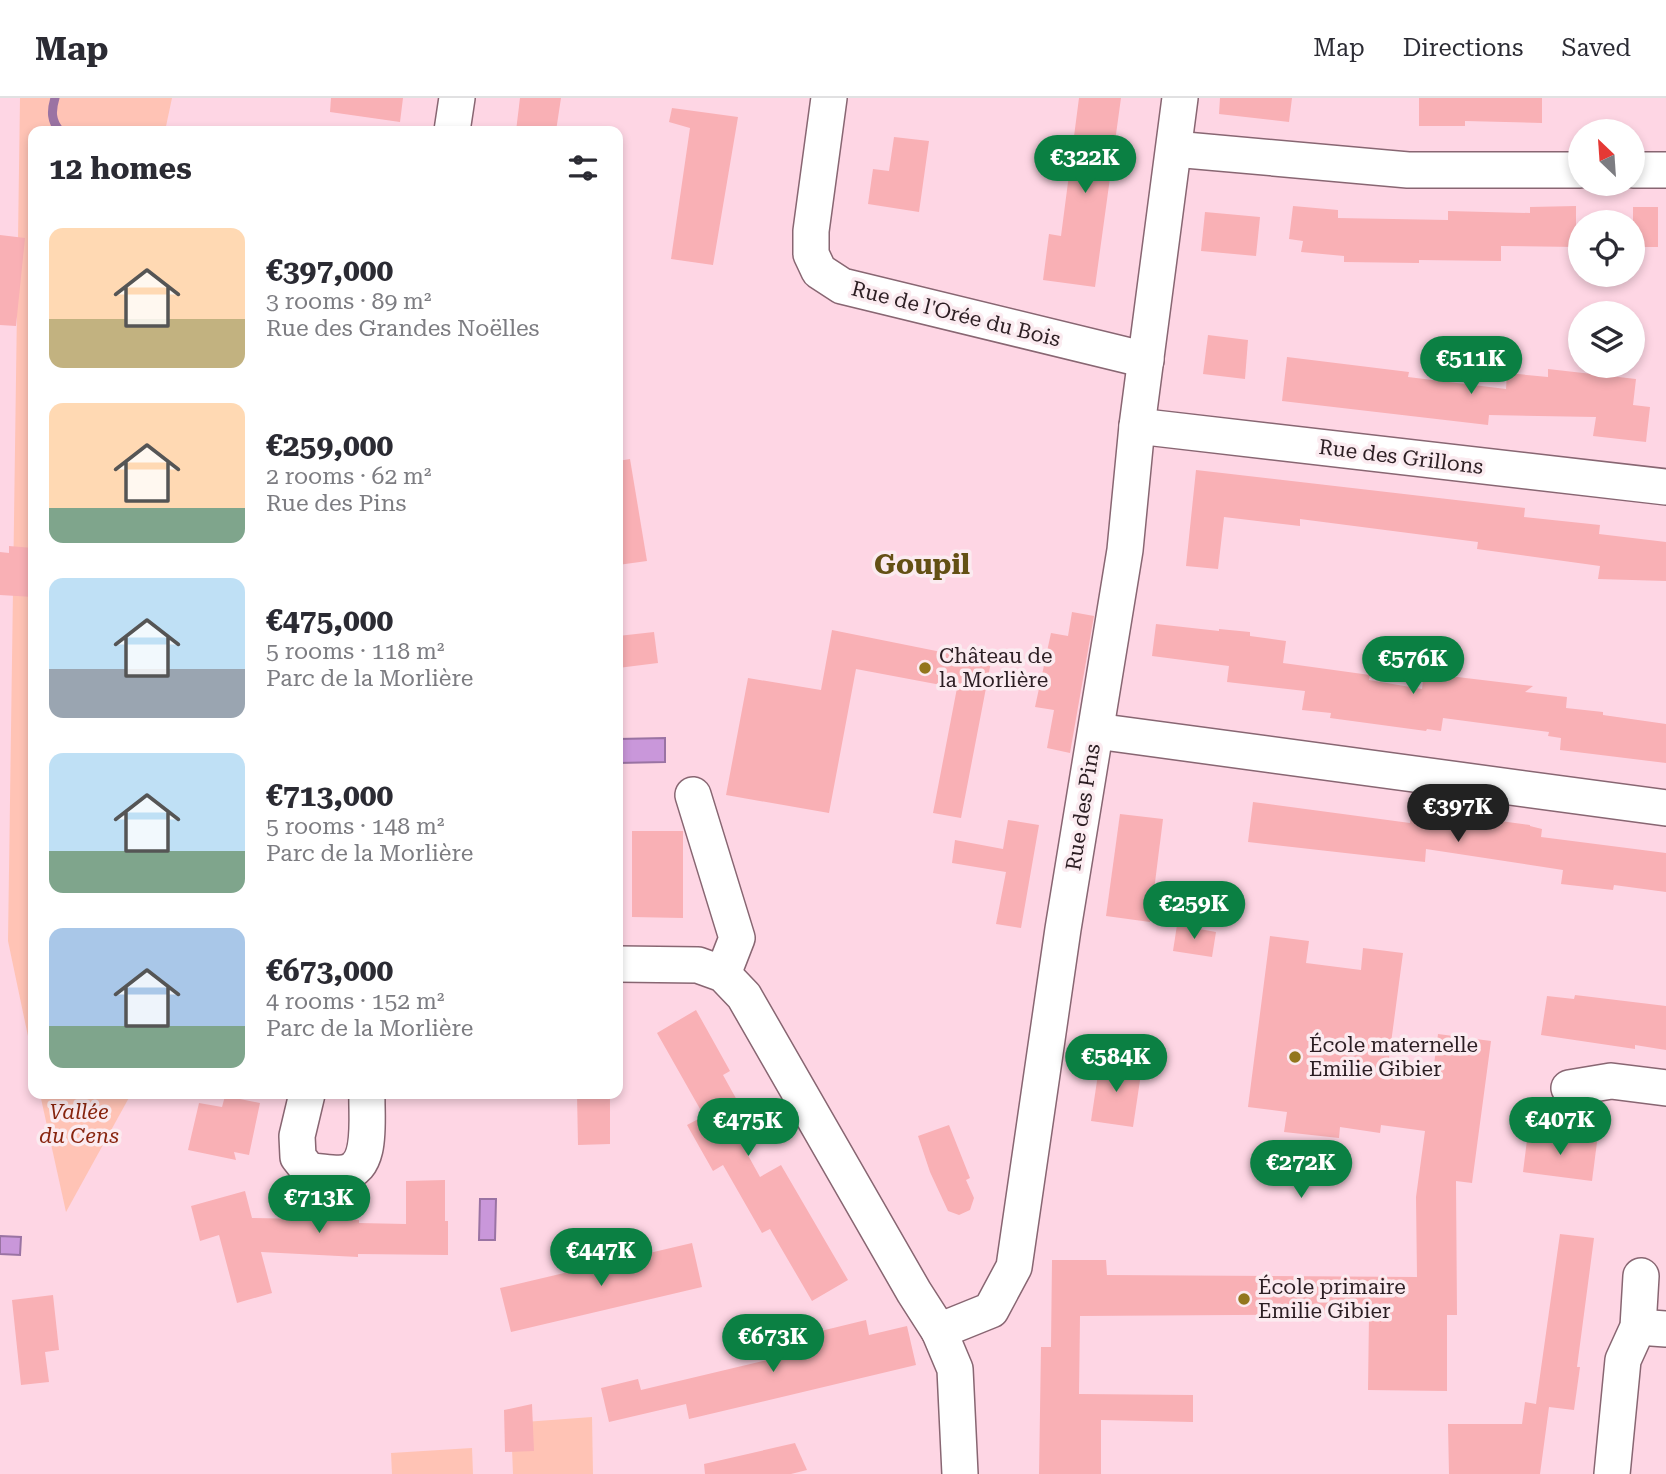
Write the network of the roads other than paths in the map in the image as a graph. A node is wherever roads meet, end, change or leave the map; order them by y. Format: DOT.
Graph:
graph roads {
  1 [pos="457,98"];
  2 [pos="829,98"];
  3 [pos="1180,98"];
  4 [pos="453,126"];
  5 [pos="1174,149"];
  6 [pos="1568,170"];
  7 [pos="1645,170"];
  8 [pos="1666,170"];
  9 [pos="1146,360"];
  10 [pos="1137,426"];
  11 [pos="1666,487"];
  12 [pos="1096,731"];
  13 [pos="693,795"];
  14 [pos="1666,808"];
  15 [pos="623,964"];
  16 [pos="723,974"];
  17 [pos="1569,1088"];
  18 [pos="1666,1088"];
  19 [pos="306,1099"];
  20 [pos="367,1099"];
  21 [pos="1642,1276"];
  22 [pos="1652,1328"];
  23 [pos="939,1331"];
  24 [pos="960,1474"];
  25 [pos="1612,1474"];
  1 -- 4 [label="street"];
  2 -- 9 [label="street, Rue de l'Orée du Bois"];
  3 -- 5 [label="street, Rue des Pins"];
  5 -- 6 [label="street"];
  5 -- 9 [label="street, Rue des Pins"];
  7 -- 8 [label="street"];
  9 -- 10 [label="street, Rue des Pins"];
  10 -- 11 [label="street, Rue des Grillons"];
  10 -- 12 [label="street, Rue des Pins"];
  12 -- 14 [label="street"];
  12 -- 23 [label="street, Rue des Pins"];
  13 -- 16 [label="street"];
  15 -- 16 [label="street"];
  16 -- 23 [label="street"];
  17 -- 18 [label="street"];
  19 -- 20 [label="street"];
  21 -- 22 [label="street"];
  22 -- 25 [label="street"];
  23 -- 24 [label="street"];
}
